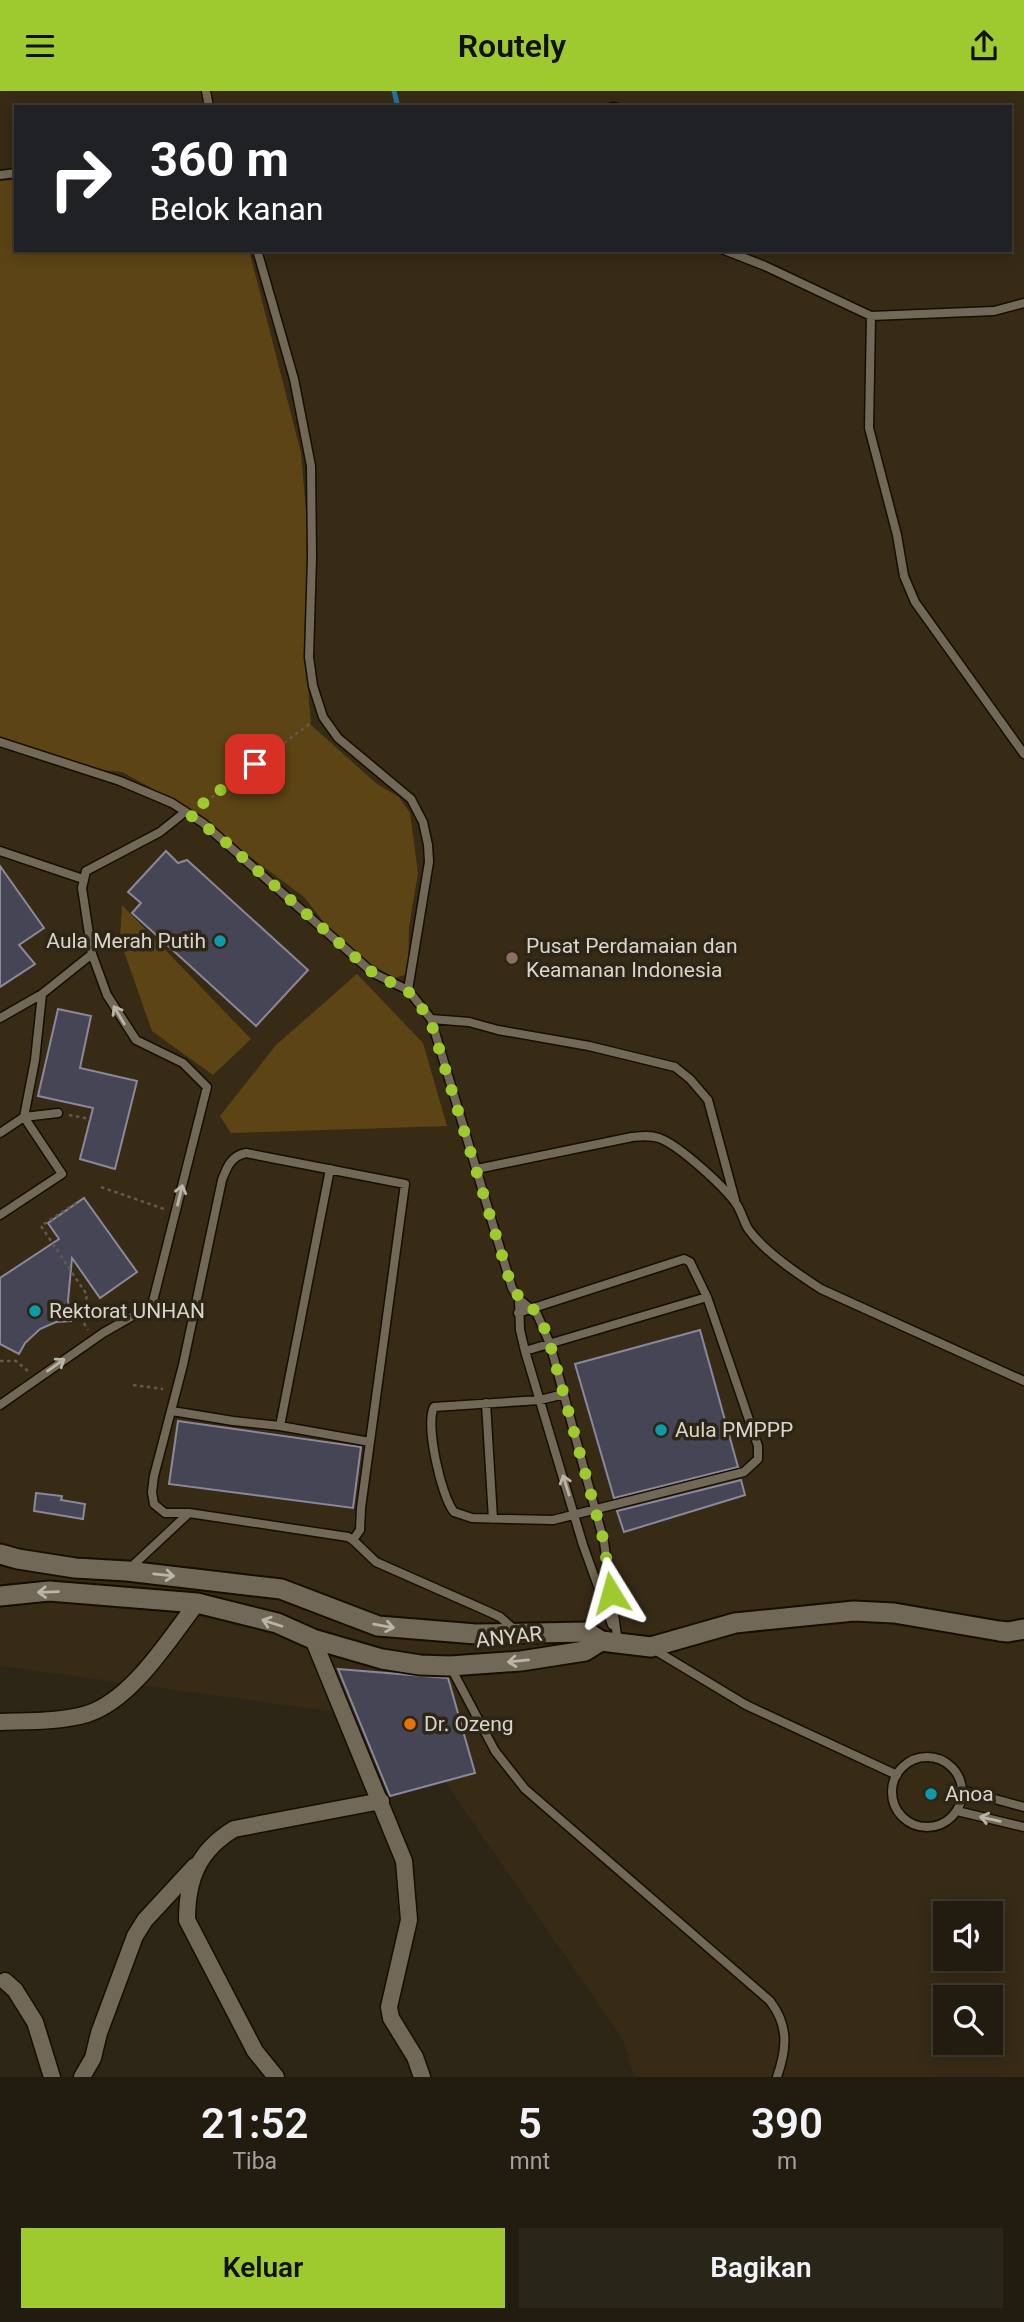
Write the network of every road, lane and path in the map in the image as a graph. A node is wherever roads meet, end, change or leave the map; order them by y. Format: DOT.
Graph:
graph roads {
  1 [pos="258,252"];
  2 [pos="729,252"];
  3 [pos="1024,303"];
  4 [pos="871,316"];
  5 [pos="322,715"];
  6 [pos="0,742"];
  7 [pos="1024,754"];
  8 [pos="187,813"];
  9 [pos="0,851"];
  10 [pos="83,879"];
  11 [pos="92,954"];
  12 [pos="408,991"];
  13 [pos="42,994"];
  14 [pos="0,1018"];
  15 [pos="430,1019"];
  16 [pos="58,1113"];
  17 [pos="24,1117"];
  18 [pos="90,1119"];
  19 [pos="0,1133"];
  20 [pos="478,1168"];
  21 [pos="330,1169"];
  22 [pos="101,1187"];
  23 [pos="76,1203"];
  24 [pos="736,1203"];
  25 [pos="152,1205"];
  26 [pos="0,1215"];
  27 [pos="707,1297"];
  28 [pos="519,1299"];
  29 [pos="532,1308"];
  30 [pos="518,1313"];
  31 [pos="82,1320"];
  32 [pos="550,1344"];
  33 [pos="525,1351"];
  34 [pos="0,1361"];
  35 [pos="16,1361"];
  36 [pos="1024,1381"];
  37 [pos="133,1385"];
  38 [pos="177,1391"];
  39 [pos="564,1394"];
  40 [pos="540,1400"];
  41 [pos="486,1403"];
  42 [pos="0,1405"];
  43 [pos="172,1411"];
  44 [pos="280,1426"];
  45 [pos="370,1442"];
  46 [pos="595,1509"];
  47 [pos="189,1513"];
  48 [pos="575,1515"];
  49 [pos="494,1519"];
  50 [pos="353,1540"];
  51 [pos="0,1554"];
  52 [pos="127,1571"];
  53 [pos="0,1596"];
  54 [pos="197,1603"];
  55 [pos="1024,1629"];
  56 [pos="517,1632"];
  57 [pos="313,1639"];
  58 [pos="602,1639"];
  59 [pos="650,1647"];
  60 [pos="450,1666"];
  61 [pos="0,1722"];
  62 [pos="897,1775"];
  63 [pos="962,1790"];
  64 [pos="381,1801"];
  65 [pos="1024,1807"];
  66 [pos="957,1811"];
  67 [pos="1024,1827"];
  68 [pos="197,1864"];
  69 [pos="5,1981"];
  70 [pos="52,2077"];
  71 [pos="82,2077"];
  72 [pos="276,2077"];
  73 [pos="422,2077"];
  74 [pos="777,2077"];
  1 -- 5 [label="lane"];
  2 -- 4 [label="lane"];
  3 -- 4 [label="lane"];
  4 -- 7 [label="lane"];
  5 -- 8 [label="path"];
  5 -- 12 [label="lane"];
  6 -- 8 [label="lane"];
  8 -- 10 [label="lane"];
  8 -- 12 [label="lane"];
  9 -- 10 [label="lane"];
  10 -- 11 [label="lane"];
  11 -- 13 [label="lane"];
  42 -- 11 [label="lane, one-way"];
  12 -- 15 [label="lane"];
  13 -- 14 [label="lane"];
  13 -- 17 [label="lane"];
  15 -- 20 [label="lane"];
  15 -- 24 [label="lane"];
  16 -- 17 [label="lane"];
  16 -- 18 [label="path"];
  17 -- 19 [label="lane"];
  17 -- 26 [label="lane"];
  20 -- 24 [label="lane"];
  20 -- 28 [label="lane"];
  21 -- 38 [label="lane"];
  21 -- 44 [label="lane"];
  21 -- 45 [label="lane"];
  22 -- 25 [label="path"];
  23 -- 31 [label="path"];
  24 -- 36 [label="lane"];
  27 -- 29 [label="lane"];
  27 -- 32 [label="lane"];
  27 -- 46 [label="lane"];
  28 -- 29 [label="lane"];
  28 -- 30 [label="lane"];
  29 -- 30 [label="lane"];
  29 -- 32 [label="lane"];
  30 -- 33 [label="lane"];
  32 -- 33 [label="lane"];
  32 -- 39 [label="lane"];
  33 -- 40 [label="lane"];
  34 -- 35 [label="path"];
  37 -- 38 [label="path"];
  38 -- 43 [label="lane"];
  39 -- 40 [label="lane"];
  39 -- 46 [label="lane"];
  40 -- 41 [label="lane"];
  48 -- 40 [label="lane, one-way"];
  41 -- 49 [label="lane"];
  41 -- 49 [label="lane"];
  43 -- 44 [label="lane"];
  43 -- 47 [label="lane"];
  44 -- 45 [label="lane"];
  45 -- 50 [label="lane"];
  46 -- 48 [label="lane"];
  46 -- 58 [label="lane"];
  47 -- 50 [label="lane"];
  47 -- 52 [label="lane"];
  48 -- 49 [label="lane"];
  48 -- 58 [label="lane"];
  50 -- 56 [label="lane"];
  51 -- 52 [label="street, ANYAR"];
  52 -- 56 [label="street, ANYAR, one-way"];
  54 -- 53 [label="street, ANYAR, one-way"];
  57 -- 54 [label="street, ANYAR, one-way"];
  54 -- 61 [label="street"];
  55 -- 59 [label="street, ANYAR"];
  56 -- 58 [label="street, ANYAR"];
  57 -- 60 [label="street, ANYAR"];
  57 -- 64 [label="street"];
  58 -- 59 [label="street, ANYAR"];
  58 -- 60 [label="street, ANYAR, one-way"];
  59 -- 62 [label="lane"];
  60 -- 74 [label="lane"];
  62 -- 63 [label="lane"];
  62 -- 66 [label="lane"];
  63 -- 65 [label="lane"];
  63 -- 66 [label="lane"];
  64 -- 68 [label="street"];
  64 -- 73 [label="street"];
  67 -- 66 [label="lane, one-way"];
  68 -- 71 [label="street"];
  68 -- 72 [label="street"];
  69 -- 70 [label="street"];
}
